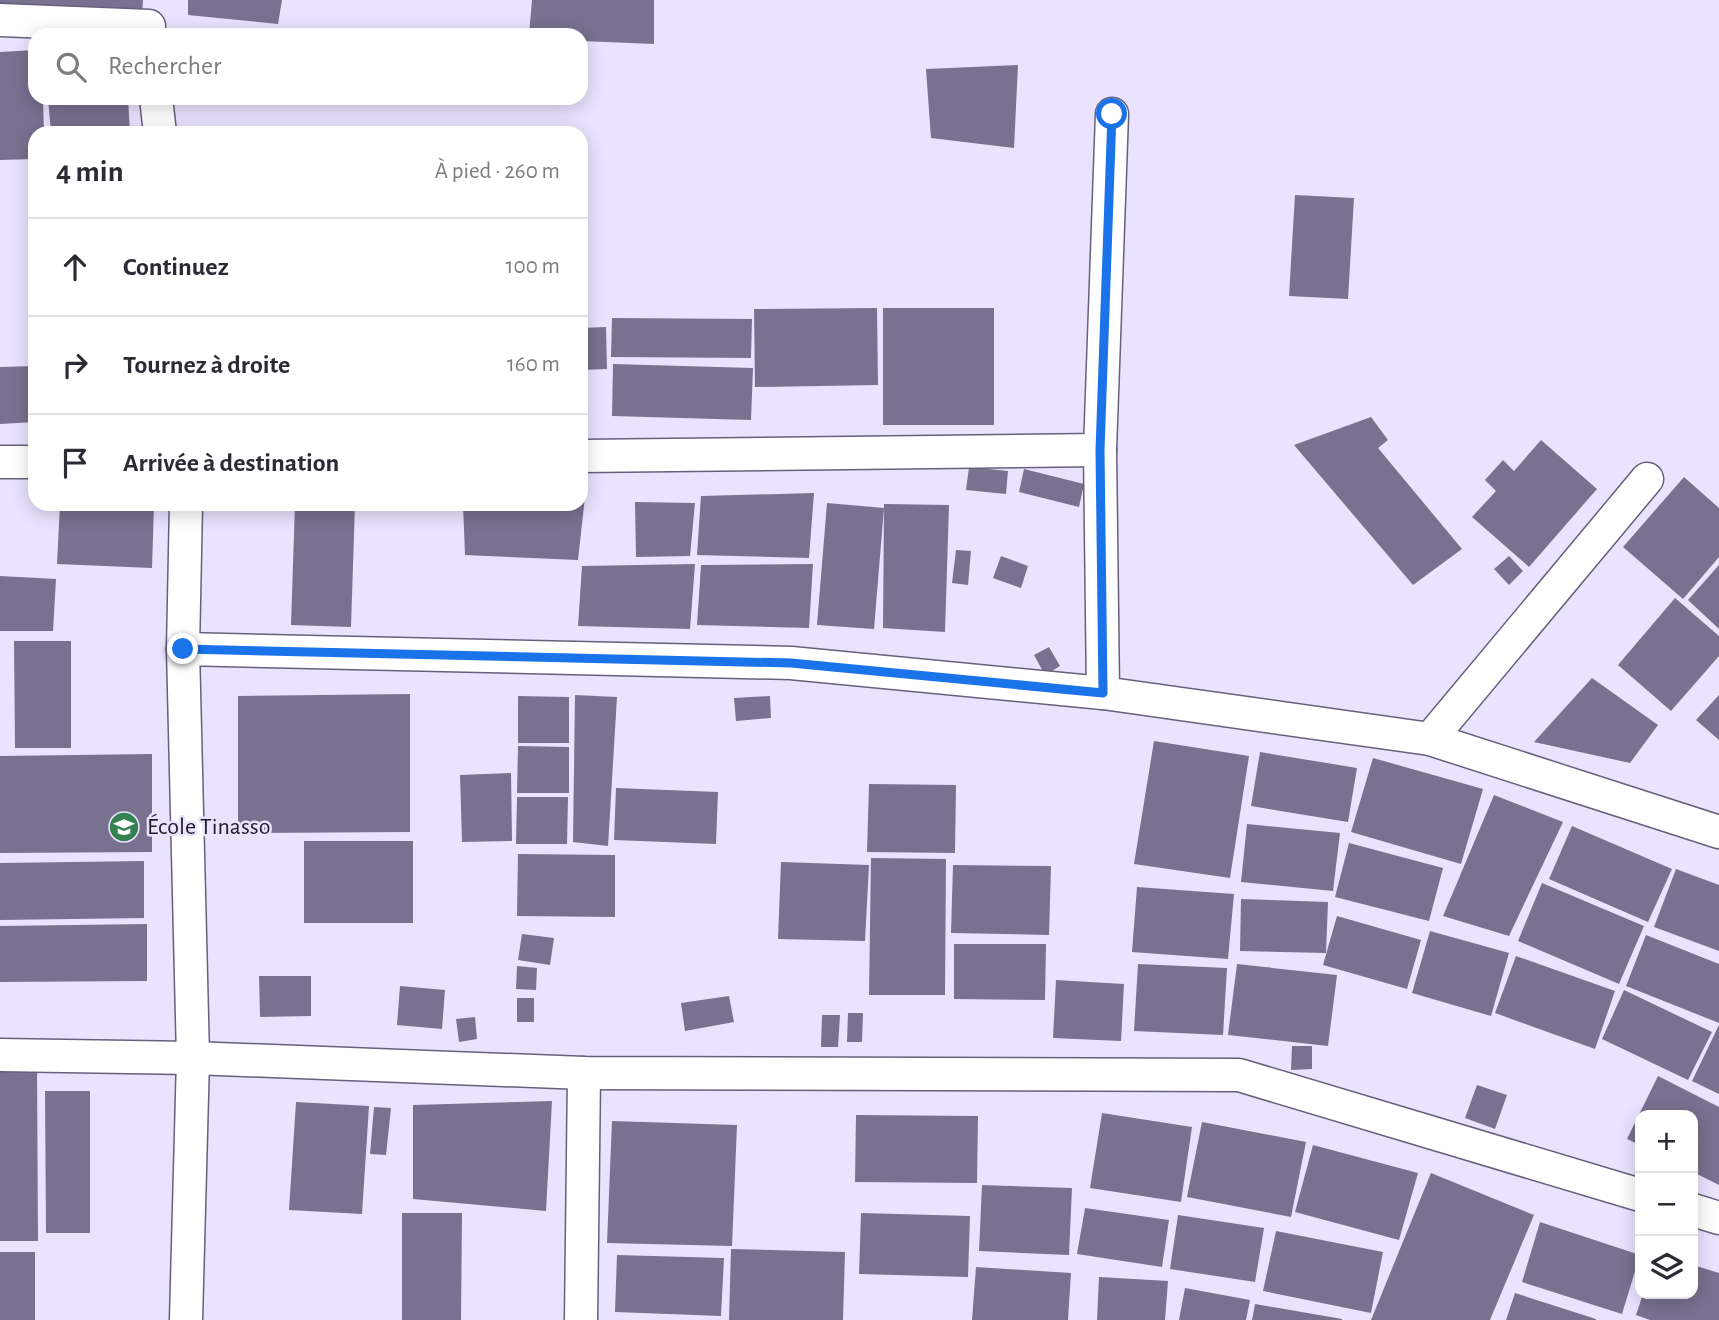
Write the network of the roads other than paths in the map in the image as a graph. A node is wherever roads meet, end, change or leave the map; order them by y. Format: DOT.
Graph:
graph roads {
  1 [pos="0,19"];
  2 [pos="150,20"];
  3 [pos="157,105"];
  4 [pos="1112,114"];
  5 [pos="159,126"];
  6 [pos="1100,450"];
  7 [pos="588,456"];
  8 [pos="0,462"];
  9 [pos="28,462"];
  10 [pos="1647,479"];
  11 [pos="186,511"];
  12 [pos="183,649"];
  13 [pos="1103,693"];
  14 [pos="1430,739"];
  15 [pos="1719,832"];
  16 [pos="0,1055"];
  17 [pos="194,1058"];
  18 [pos="584,1073"];
  19 [pos="1635,1194"];
  20 [pos="1698,1212"];
  21 [pos="1719,1218"];
  22 [pos="186,1320"];
  23 [pos="581,1320"];
  1 -- 2 [label="street"];
  3 -- 5 [label="street"];
  4 -- 6 [label="street"];
  6 -- 7 [label="street"];
  6 -- 13 [label="street"];
  8 -- 9 [label="street"];
  10 -- 14 [label="street"];
  11 -- 12 [label="street"];
  12 -- 13 [label="street"];
  12 -- 17 [label="street"];
  13 -- 14 [label="street"];
  14 -- 15 [label="street"];
  16 -- 17 [label="street"];
  17 -- 18 [label="street"];
  17 -- 22 [label="street"];
  18 -- 19 [label="street"];
  18 -- 23 [label="street"];
  20 -- 21 [label="street"];
}
